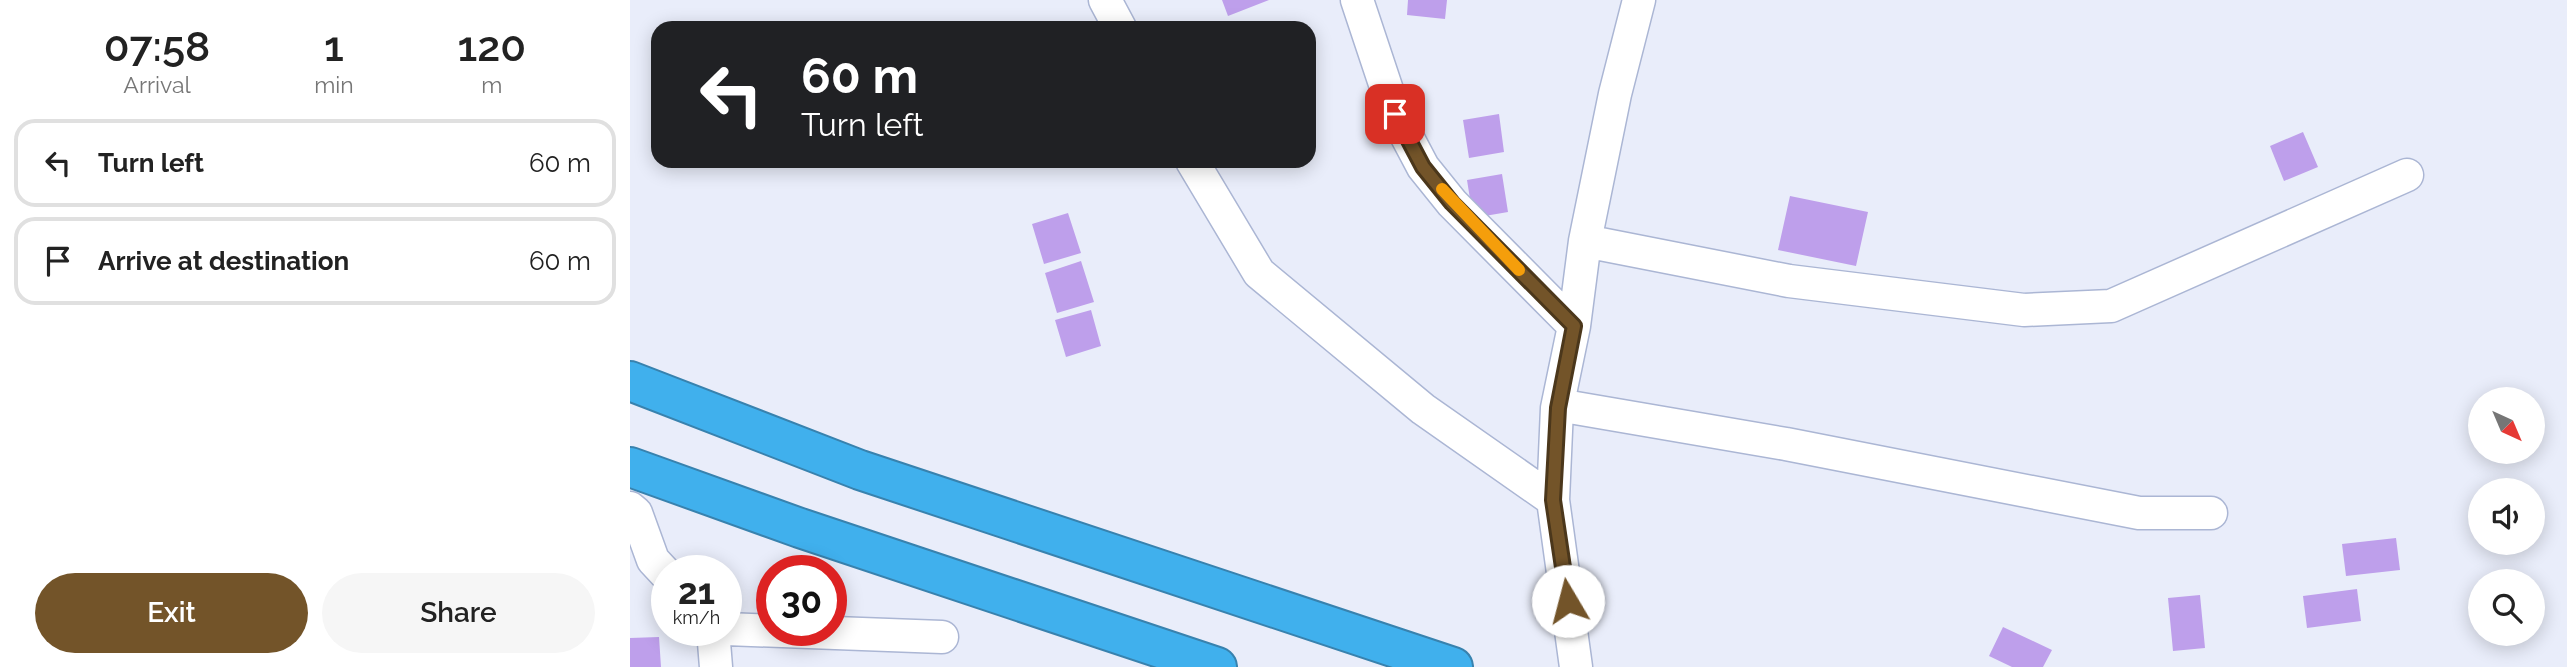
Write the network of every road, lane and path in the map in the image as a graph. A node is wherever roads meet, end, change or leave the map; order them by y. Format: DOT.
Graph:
graph roads {
  1 [pos="1105,0"];
  2 [pos="1357,0"];
  3 [pos="1639,0"];
  4 [pos="1116,21"];
  5 [pos="1196,168"];
  6 [pos="2407,175"];
  7 [pos="1585,241"];
  8 [pos="1574,326"];
  9 [pos="630,381"];
  10 [pos="1558,405"];
  11 [pos="630,467"];
  12 [pos="1553,500"];
  13 [pos="630,508"];
  14 [pos="2211,513"];
  15 [pos="651,555"];
  16 [pos="742,630"];
  17 [pos="942,637"];
  18 [pos="714,646"];
  19 [pos="716,667"];
  20 [pos="1217,667"];
  21 [pos="1453,667"];
  22 [pos="1576,667"];
  1 -- 4 [label="street"];
  2 -- 8 [label="street"];
  3 -- 7 [label="street"];
  5 -- 12 [label="street"];
  6 -- 7 [label="street"];
  7 -- 8 [label="street"];
  8 -- 10 [label="street"];
  9 -- 21 [label="highway"];
  10 -- 12 [label="street"];
  10 -- 14 [label="street"];
  11 -- 20 [label="highway"];
  12 -- 22 [label="street"];
  13 -- 15 [label="street"];
  16 -- 17 [label="street"];
  18 -- 19 [label="street"];
}
